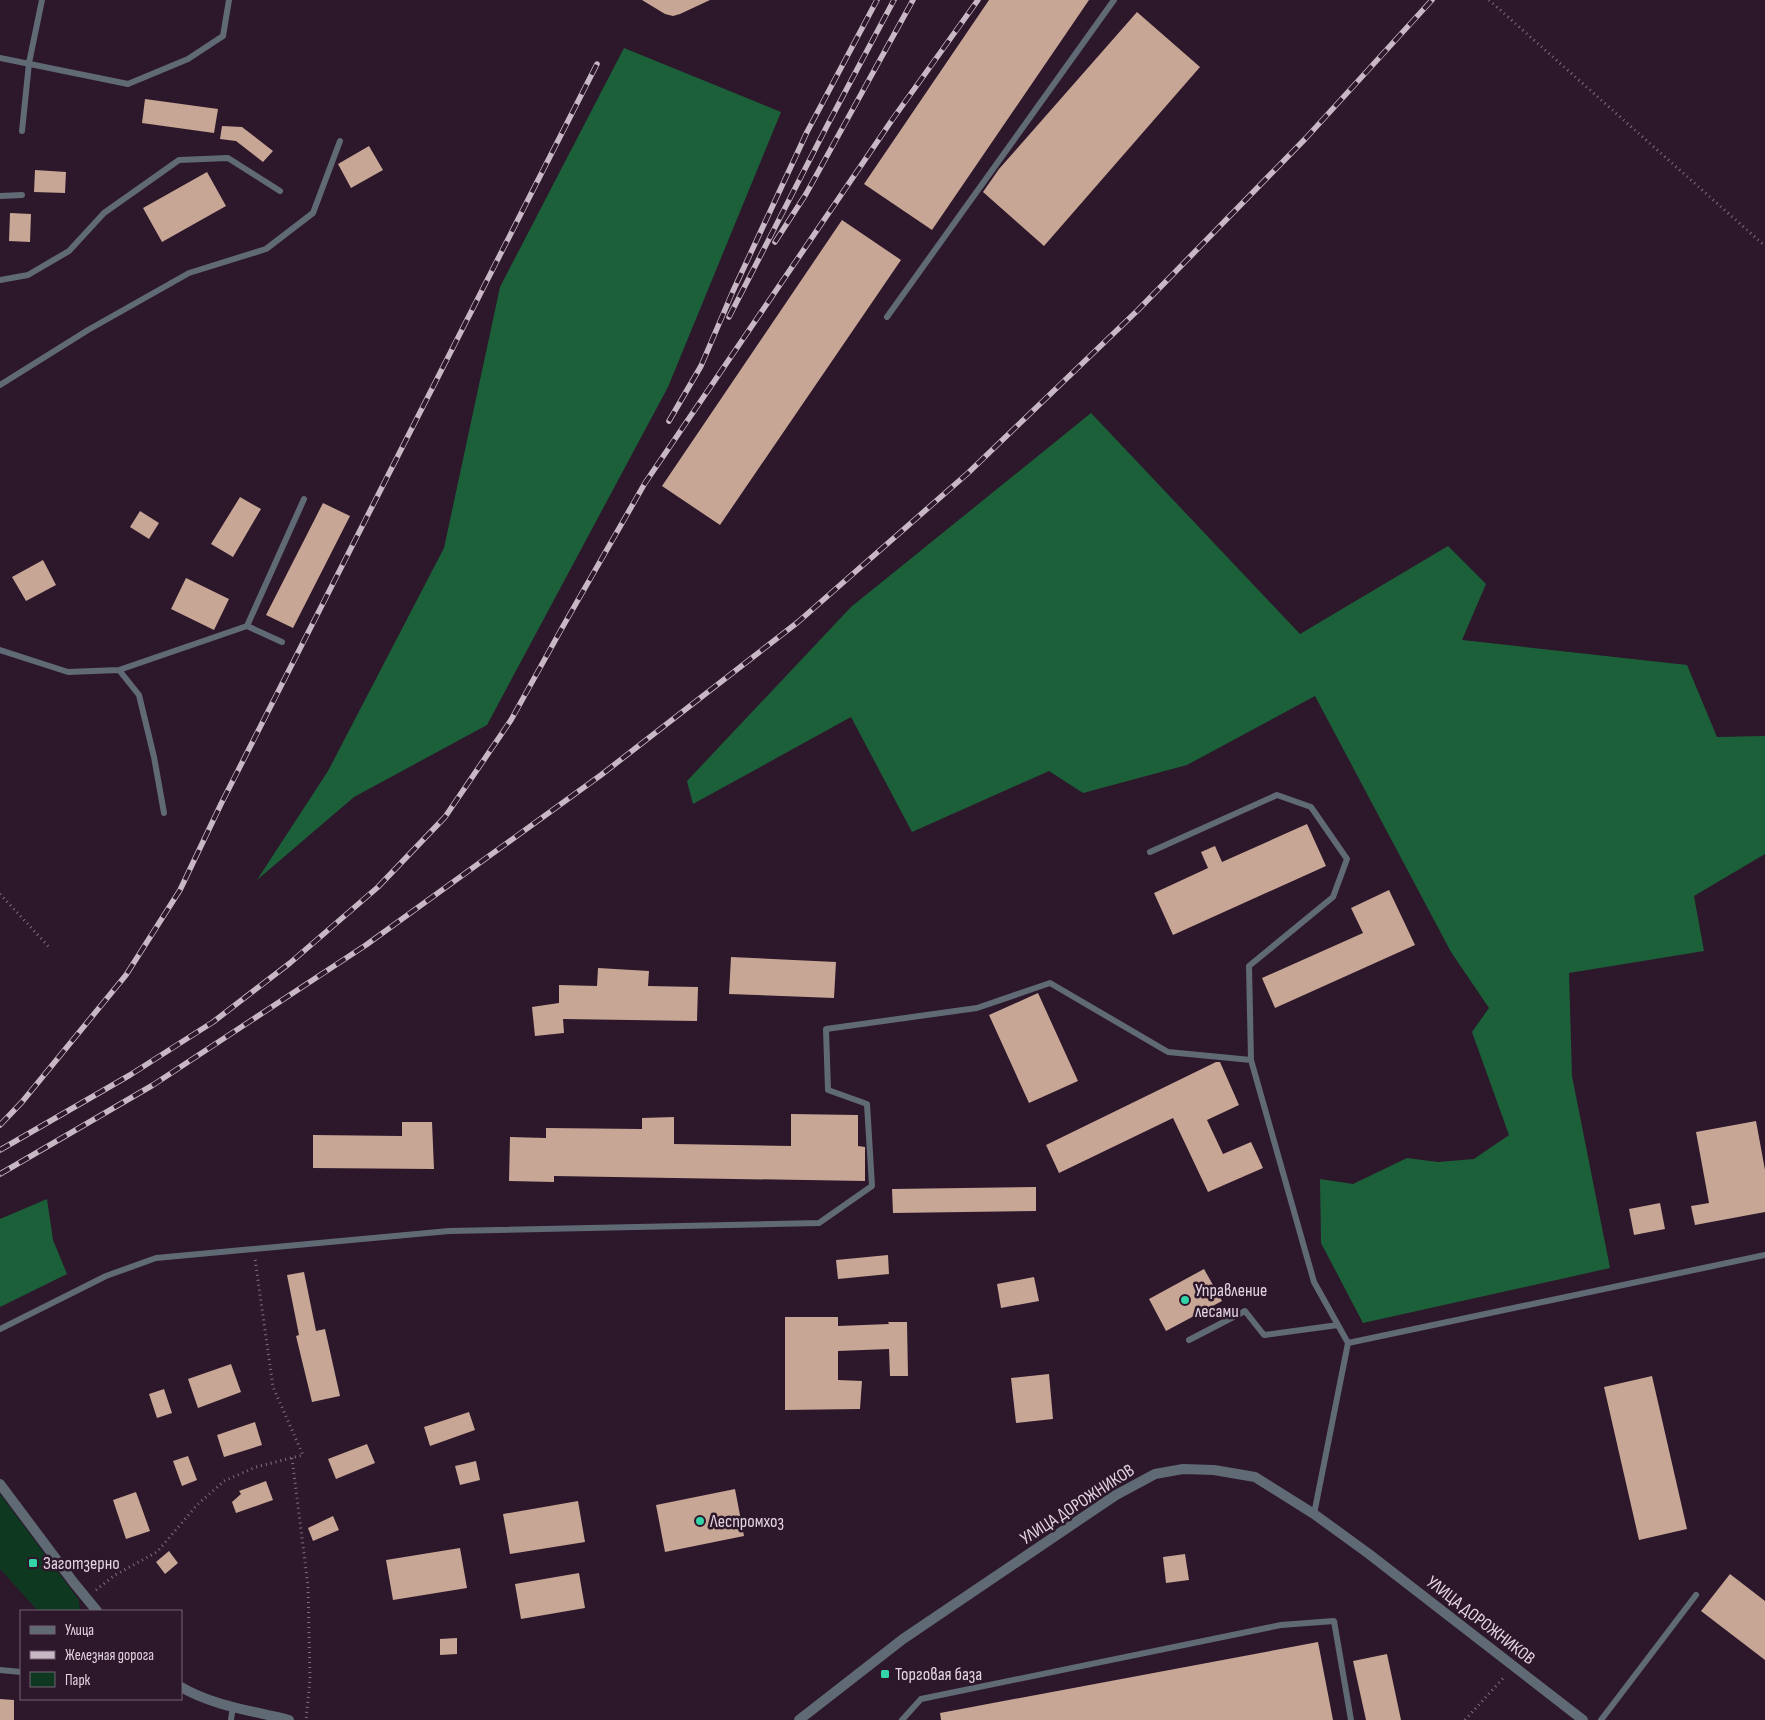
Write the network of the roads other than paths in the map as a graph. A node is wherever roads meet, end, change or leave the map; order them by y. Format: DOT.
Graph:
graph roads {
  1 [pos="42,0"];
  2 [pos="229,0"];
  3 [pos="1114,0"];
  4 [pos="0,58"];
  5 [pos="29,63"];
  6 [pos="22,131"];
  7 [pos="340,142"];
  8 [pos="280,190"];
  9 [pos="22,195"];
  10 [pos="0,196"];
  11 [pos="0,280"];
  12 [pos="887,317"];
  13 [pos="0,385"];
  14 [pos="304,499"];
  15 [pos="247,626"];
  16 [pos="282,642"];
  17 [pos="0,650"];
  18 [pos="119,670"];
  19 [pos="164,813"];
  20 [pos="1150,852"];
  21 [pos="1251,1060"];
  22 [pos="1765,1255"];
  23 [pos="1338,1325"];
  24 [pos="0,1329"];
  25 [pos="1189,1340"];
  26 [pos="1348,1343"];
  27 [pos="0,1484"];
  28 [pos="1314,1514"];
  29 [pos="1696,1595"];
  30 [pos="96,1610"];
  31 [pos="0,1670"];
  32 [pos="20,1672"];
  33 [pos="182,1688"];
  34 [pos="233,1706"];
  35 [pos="231,1720"];
  36 [pos="289,1720"];
  37 [pos="799,1720"];
  38 [pos="902,1720"];
  39 [pos="1352,1720"];
  40 [pos="1583,1720"];
  41 [pos="1601,1720"];
  1 -- 5 [label="lane"];
  2 -- 5 [label="lane"];
  3 -- 12 [label="lane"];
  4 -- 5 [label="lane"];
  5 -- 6 [label="lane"];
  7 -- 13 [label="lane"];
  8 -- 11 [label="lane"];
  9 -- 10 [label="lane"];
  14 -- 15 [label="lane"];
  15 -- 16 [label="lane"];
  15 -- 18 [label="lane"];
  17 -- 18 [label="lane"];
  18 -- 19 [label="lane"];
  20 -- 21 [label="lane"];
  21 -- 23 [label="lane"];
  21 -- 24 [label="lane"];
  22 -- 26 [label="lane"];
  23 -- 25 [label="lane"];
  23 -- 26 [label="lane"];
  26 -- 28 [label="lane"];
  27 -- 30 [label="street"];
  28 -- 37 [label="street, УЛИЦА ДОРОЖНИКОВ"];
  28 -- 40 [label="street, УЛИЦА ДОРОЖНИКОВ"];
  29 -- 41 [label="lane"];
  31 -- 32 [label="lane"];
  33 -- 34 [label="street"];
  34 -- 35 [label="lane"];
  34 -- 36 [label="street"];
  38 -- 39 [label="lane"];
}
